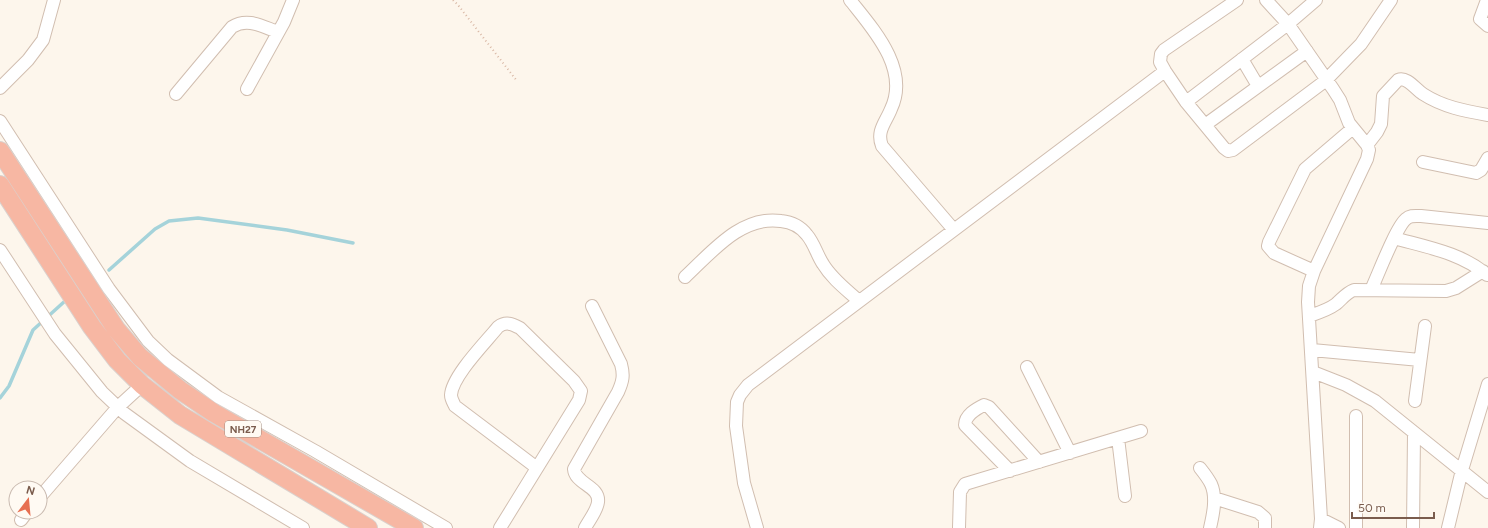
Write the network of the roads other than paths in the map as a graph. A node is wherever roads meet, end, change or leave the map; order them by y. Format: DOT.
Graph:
graph roads {
  1 [pos="54,0"];
  2 [pos="293,0"];
  3 [pos="850,0"];
  4 [pos="1237,0"];
  5 [pos="1266,0"];
  6 [pos="1316,0"];
  7 [pos="1391,0"];
  8 [pos="1487,0"];
  9 [pos="1288,24"];
  10 [pos="1488,26"];
  11 [pos="278,32"];
  12 [pos="1307,51"];
  13 [pos="1242,59"];
  14 [pos="1165,72"];
  15 [pos="1326,79"];
  16 [pos="1258,86"];
  17 [pos="0,88"];
  18 [pos="247,90"];
  19 [pos="176,94"];
  20 [pos="1186,102"];
  21 [pos="1488,115"];
  22 [pos="0,121"];
  23 [pos="1205,125"];
  24 [pos="1351,126"];
  25 [pos="1367,145"];
  26 [pos="0,150"];
  27 [pos="1488,158"];
  28 [pos="1423,162"];
  29 [pos="0,185"];
  30 [pos="1488,223"];
  31 [pos="954,230"];
  32 [pos="1394,238"];
  33 [pos="0,250"];
  34 [pos="84,263"];
  35 [pos="1314,272"];
  36 [pos="1485,273"];
  37 [pos="685,277"];
  38 [pos="1371,290"];
  39 [pos="859,302"];
  40 [pos="592,306"];
  41 [pos="1309,316"];
  42 [pos="1425,326"];
  43 [pos="1312,350"];
  44 [pos="1420,360"];
  45 [pos="1027,366"];
  46 [pos="1313,372"];
  47 [pos="1488,384"];
  48 [pos="142,385"];
  49 [pos="1415,401"];
  50 [pos="218,406"];
  51 [pos="118,408"];
  52 [pos="1356,416"];
  53 [pos="204,430"];
  54 [pos="1141,431"];
  55 [pos="1414,433"];
  56 [pos="1118,438"];
  57 [pos="1070,453"];
  58 [pos="1039,462"];
  59 [pos="537,468"];
  60 [pos="1200,468"];
  61 [pos="1462,470"];
  62 [pos="1010,471"];
  63 [pos="48,488"];
  64 [pos="1488,492"];
  65 [pos="1125,496"];
  66 [pos="1214,498"];
  67 [pos="1320,523"];
  68 [pos="303,528"];
  69 [pos="368,528"];
  70 [pos="414,528"];
  71 [pos="446,528"];
  72 [pos="500,528"];
  73 [pos="585,528"];
  74 [pos="757,528"];
  75 [pos="959,528"];
  76 [pos="1210,528"];
  77 [pos="1265,528"];
  78 [pos="1339,528"];
  79 [pos="1356,528"];
  80 [pos="1413,528"];
  81 [pos="1448,528"];
  1 -- 17 [label="street"];
  2 -- 11 [label="street"];
  3 -- 31 [label="street"];
  4 -- 14 [label="street"];
  5 -- 9 [label="street"];
  6 -- 9 [label="street"];
  7 -- 15 [label="street"];
  8 -- 10 [label="street"];
  9 -- 12 [label="street"];
  9 -- 13 [label="street"];
  11 -- 18 [label="street"];
  11 -- 19 [label="street"];
  12 -- 15 [label="street"];
  12 -- 16 [label="street"];
  13 -- 16 [label="street"];
  13 -- 20 [label="street"];
  14 -- 20 [label="street"];
  14 -- 31 [label="street"];
  15 -- 23 [label="street"];
  15 -- 24 [label="street"];
  16 -- 23 [label="street"];
  20 -- 23 [label="street"];
  21 -- 25 [label="street"];
  22 -- 34 [label="street"];
  24 -- 25 [label="street"];
  24 -- 35 [label="street"];
  25 -- 35 [label="street"];
  26 -- 34 [label="highway, NH27"];
  27 -- 28 [label="street"];
  29 -- 48 [label="highway, NH27"];
  30 -- 32 [label="street"];
  31 -- 39 [label="street"];
  32 -- 36 [label="street"];
  32 -- 38 [label="street"];
  33 -- 51 [label="street"];
  34 -- 50 [label="highway, NH27"];
  35 -- 41 [label="street"];
  36 -- 38 [label="street"];
  37 -- 39 [label="street"];
  38 -- 41 [label="street"];
  39 -- 74 [label="street"];
  40 -- 73 [label="street"];
  41 -- 43 [label="street"];
  42 -- 44 [label="street"];
  43 -- 44 [label="street"];
  43 -- 46 [label="street"];
  44 -- 49 [label="street"];
  45 -- 57 [label="street"];
  46 -- 55 [label="street"];
  46 -- 67 [label="street"];
  47 -- 61 [label="street"];
  48 -- 51 [label="street"];
  48 -- 53 [label="highway, NH27"];
  50 -- 53 [label="highway"];
  50 -- 70 [label="highway, NH27"];
  50 -- 71 [label="street"];
  51 -- 63 [label="street"];
  51 -- 68 [label="street"];
  52 -- 79 [label="street"];
  53 -- 69 [label="highway, NH27"];
  54 -- 56 [label="street"];
  55 -- 61 [label="street"];
  55 -- 80 [label="street"];
  56 -- 57 [label="street"];
  56 -- 65 [label="street"];
  57 -- 58 [label="street"];
  58 -- 62 [label="street"];
  58 -- 62 [label="street"];
  59 -- 59 [label="street"];
  59 -- 72 [label="street"];
  60 -- 66 [label="street"];
  61 -- 64 [label="street"];
  61 -- 81 [label="street"];
  62 -- 75 [label="street"];
  66 -- 76 [label="street"];
  66 -- 77 [label="street"];
  67 -- 78 [label="street"];
}
